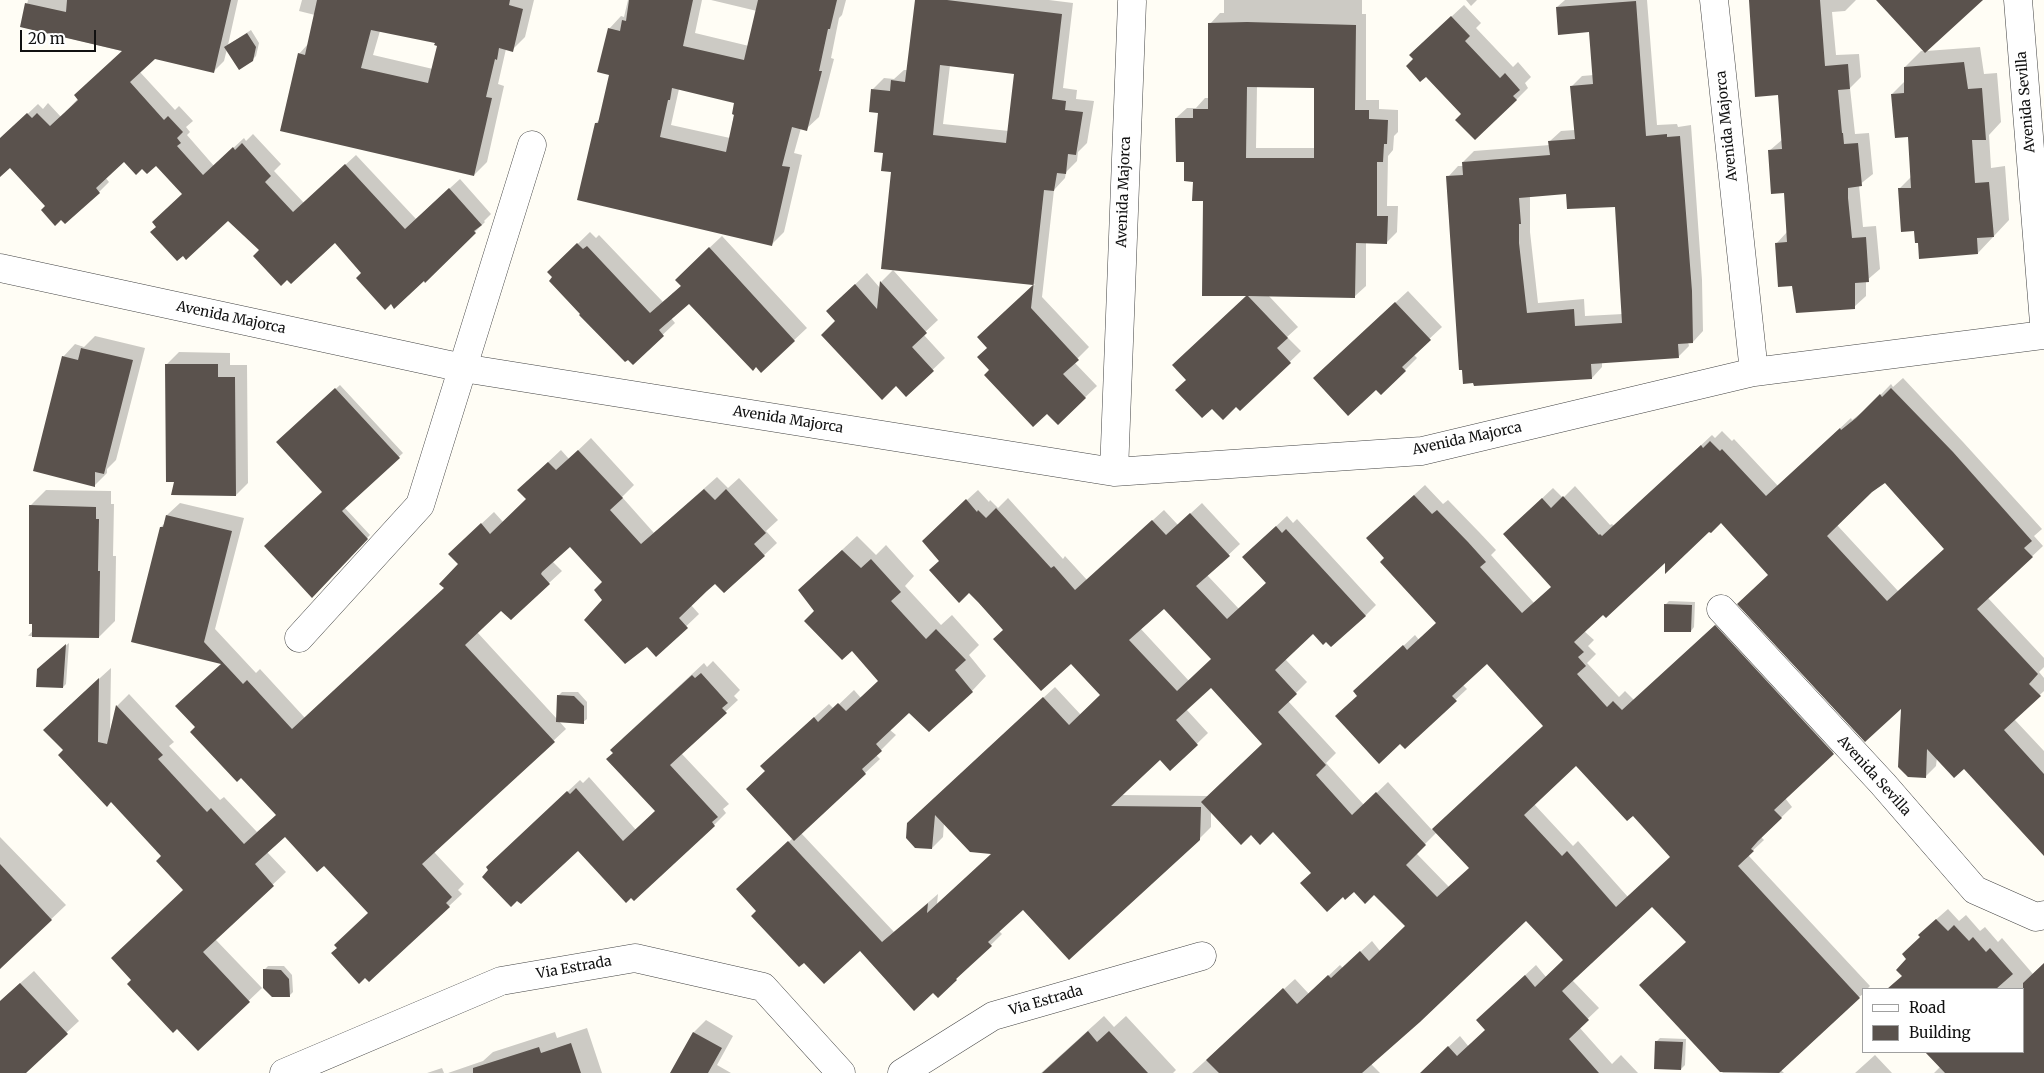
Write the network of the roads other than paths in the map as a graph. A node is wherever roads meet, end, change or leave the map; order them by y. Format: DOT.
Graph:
graph roads {
  1 [pos="1714,0"];
  2 [pos="2018,0"];
  3 [pos="1132,2"];
  4 [pos="532,145"];
  5 [pos="0,268"];
  6 [pos="2044,323"];
  7 [pos="2044,335"];
  8 [pos="463,368"];
  9 [pos="1754,372"];
  10 [pos="1114,472"];
  11 [pos="1721,609"];
  12 [pos="299,638"];
  13 [pos="2044,915"];
  14 [pos="1202,956"];
  15 [pos="284,1073"];
  16 [pos="840,1073"];
  17 [pos="902,1073"];
  1 -- 9 [label="street, Avenida Majorca"];
  2 -- 6 [label="street, Avenida Sevilla"];
  3 -- 10 [label="street, Avenida Majorca"];
  4 -- 8 [label="street"];
  5 -- 8 [label="street, Avenida Majorca"];
  7 -- 9 [label="street, Avenida Majorca"];
  8 -- 10 [label="street, Avenida Majorca"];
  8 -- 12 [label="street"];
  9 -- 10 [label="street, Avenida Majorca"];
  11 -- 13 [label="street, Avenida Sevilla"];
  14 -- 17 [label="street, Via Estrada"];
  15 -- 16 [label="street, Via Estrada"];
}
